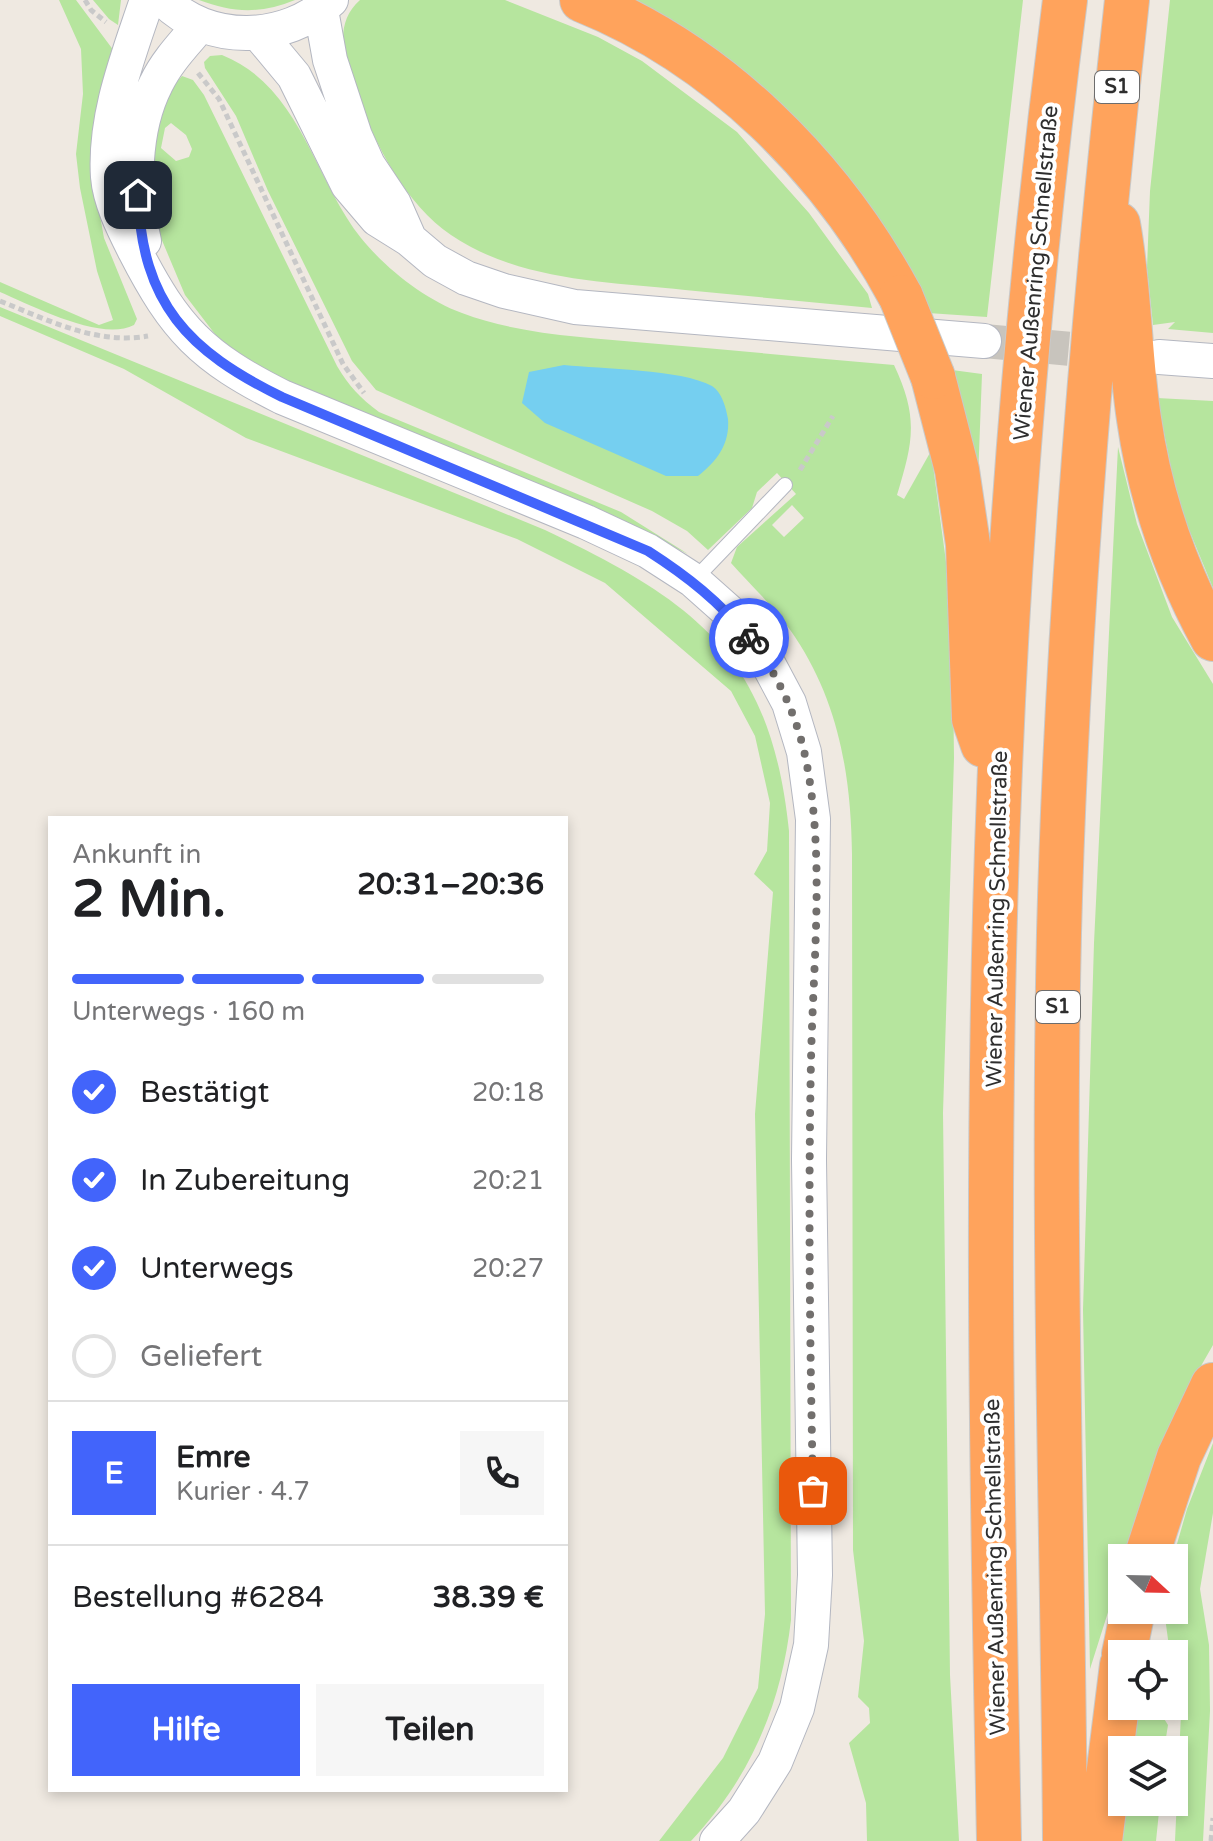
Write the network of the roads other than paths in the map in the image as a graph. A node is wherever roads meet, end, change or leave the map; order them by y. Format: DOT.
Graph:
graph roads {
  1 [pos="147,0"];
  2 [pos="164,0"];
  3 [pos="582,0"];
  4 [pos="1065,0"];
  5 [pos="1127,0"];
  6 [pos="326,5"];
  7 [pos="200,25"];
  8 [pos="259,34"];
  9 [pos="1108,174"];
  10 [pos="409,239"];
  11 [pos="157,292"];
  12 [pos="984,341"];
  13 [pos="1159,357"];
  14 [pos="1213,361"];
  15 [pos="785,485"];
  16 [pos="693,580"];
  17 [pos="1213,639"];
  18 [pos="999,794"];
  19 [pos="1213,1385"];
  20 [pos="1151,1544"];
  21 [pos="1115,1720"];
  22 [pos="717,1841"];
  23 [pos="999,1841"];
  24 [pos="1065,1841"];
  25 [pos="1100,1841"];
  1 -- 11 [label="street"];
  2 -- 7 [label="street"];
  3 -- 18 [label="highway, bridge"];
  4 -- 18 [label="highway, Wiener Außenring Schnellstraße"];
  5 -- 9 [label="highway, S1"];
  6 -- 8 [label="street"];
  6 -- 10 [label="street"];
  7 -- 8 [label="street"];
  7 -- 11 [label="street"];
  8 -- 10 [label="street"];
  9 -- 17 [label="highway"];
  9 -- 24 [label="highway, S1"];
  10 -- 12 [label="street"];
  11 -- 16 [label="street"];
  13 -- 14 [label="street"];
  15 -- 16 [label="lane"];
  16 -- 22 [label="street"];
  18 -- 23 [label="highway, Wiener Außenring Schnellstraße"];
  19 -- 20 [label="highway"];
  21 -- 25 [label="highway"];
}
